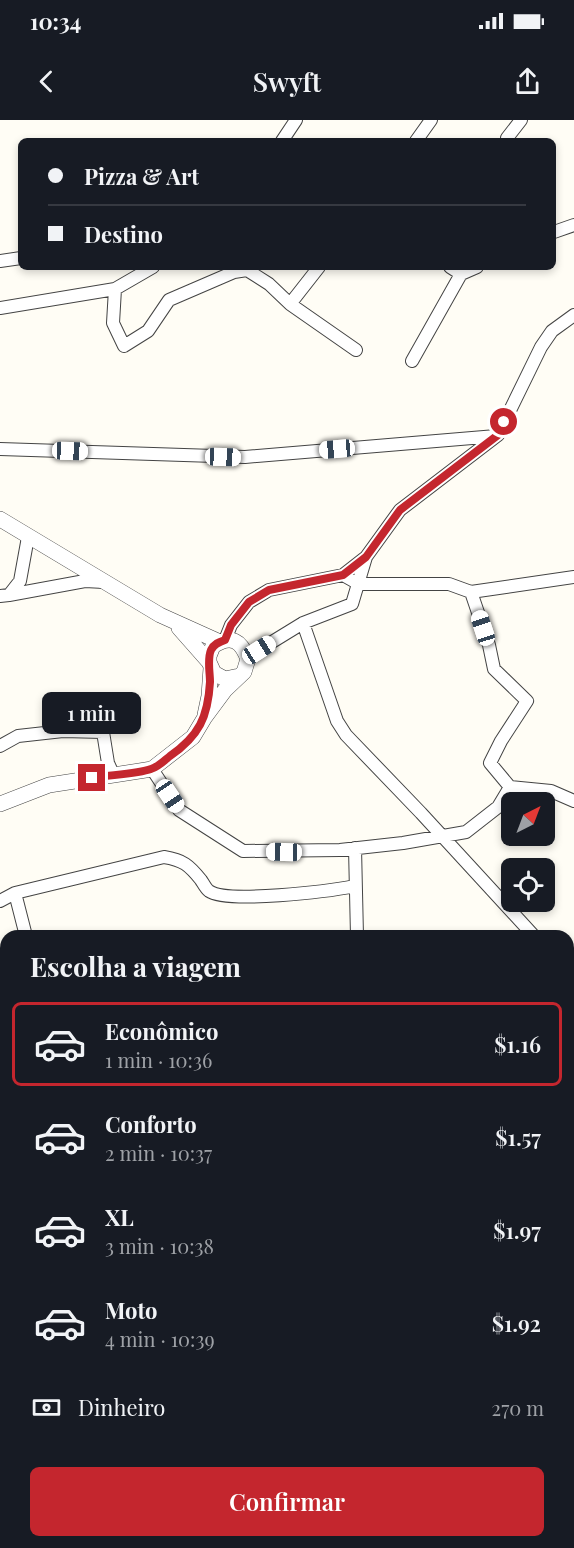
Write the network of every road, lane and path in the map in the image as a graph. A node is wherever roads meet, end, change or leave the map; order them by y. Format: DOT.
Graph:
graph roads {
  1 [pos="297,120"];
  2 [pos="431,120"];
  3 [pos="521,120"];
  4 [pos="284,138"];
  5 [pos="418,138"];
  6 [pos="507,138"];
  7 [pos="574,225"];
  8 [pos="556,231"];
  9 [pos="18,258"];
  10 [pos="0,261"];
  11 [pos="148,270"];
  12 [pos="318,270"];
  13 [pos="455,270"];
  14 [pos="470,270"];
  15 [pos="461,274"];
  16 [pos="115,289"];
  17 [pos="290,304"];
  18 [pos="0,308"];
  19 [pos="574,315"];
  20 [pos="356,350"];
  21 [pos="412,361"];
  22 [pos="498,435"];
  23 [pos="0,449"];
  24 [pos="0,519"];
  25 [pos="28,537"];
  26 [pos="366,557"];
  27 [pos="343,575"];
  28 [pos="574,577"];
  29 [pos="104,582"];
  30 [pos="359,584"];
  31 [pos="471,592"];
  32 [pos="4,595"];
  33 [pos="173,622"];
  34 [pos="303,623"];
  35 [pos="223,641"];
  36 [pos="248,659"];
  37 [pos="210,665"];
  38 [pos="238,676"];
  39 [pos="205,717"];
  40 [pos="0,746"];
  41 [pos="152,769"];
  42 [pos="112,774"];
  43 [pos="510,787"];
  44 [pos="574,801"];
  45 [pos="0,804"];
  46 [pos="442,836"];
  47 [pos="354,848"];
  48 [pos="355,886"];
  49 [pos="15,893"];
  50 [pos="0,901"];
  51 [pos="24,930"];
  52 [pos="357,930"];
  53 [pos="528,930"];
  1 -- 4 [label="street"];
  2 -- 5 [label="street"];
  3 -- 6 [label="street"];
  7 -- 8 [label="street"];
  9 -- 10 [label="street"];
  11 -- 16 [label="street"];
  12 -- 17 [label="street"];
  13 -- 15 [label="street"];
  14 -- 15 [label="street"];
  15 -- 21 [label="street"];
  16 -- 17 [label="street"];
  16 -- 18 [label="street"];
  17 -- 20 [label="street"];
  19 -- 22 [label="street"];
  22 -- 23 [label="street"];
  22 -- 26 [label="street"];
  24 -- 25 [label="street"];
  25 -- 29 [label="street"];
  25 -- 32 [label="street"];
  26 -- 27 [label="street"];
  26 -- 30 [label="street"];
  27 -- 30 [label="street"];
  27 -- 35 [label="street"];
  28 -- 31 [label="street"];
  29 -- 32 [label="street"];
  29 -- 33 [label="street"];
  30 -- 31 [label="street"];
  30 -- 34 [label="street"];
  31 -- 43 [label="street"];
  33 -- 35 [label="street"];
  33 -- 37 [label="street"];
  34 -- 36 [label="street"];
  34 -- 46 [label="street"];
  35 -- 36 [label="street"];
  35 -- 37 [label="street"];
  36 -- 38 [label="street"];
  37 -- 38 [label="street"];
  37 -- 39 [label="street"];
  38 -- 39 [label="street"];
  39 -- 41 [label="street"];
  40 -- 42 [label="street"];
  41 -- 42 [label="street"];
  41 -- 47 [label="street"];
  42 -- 45 [label="street"];
  43 -- 44 [label="street"];
  43 -- 46 [label="street"];
  46 -- 47 [label="street"];
  46 -- 53 [label="street"];
  47 -- 48 [label="street"];
  48 -- 49 [label="street"];
  48 -- 52 [label="street"];
  49 -- 50 [label="street"];
  49 -- 51 [label="street"];
}
